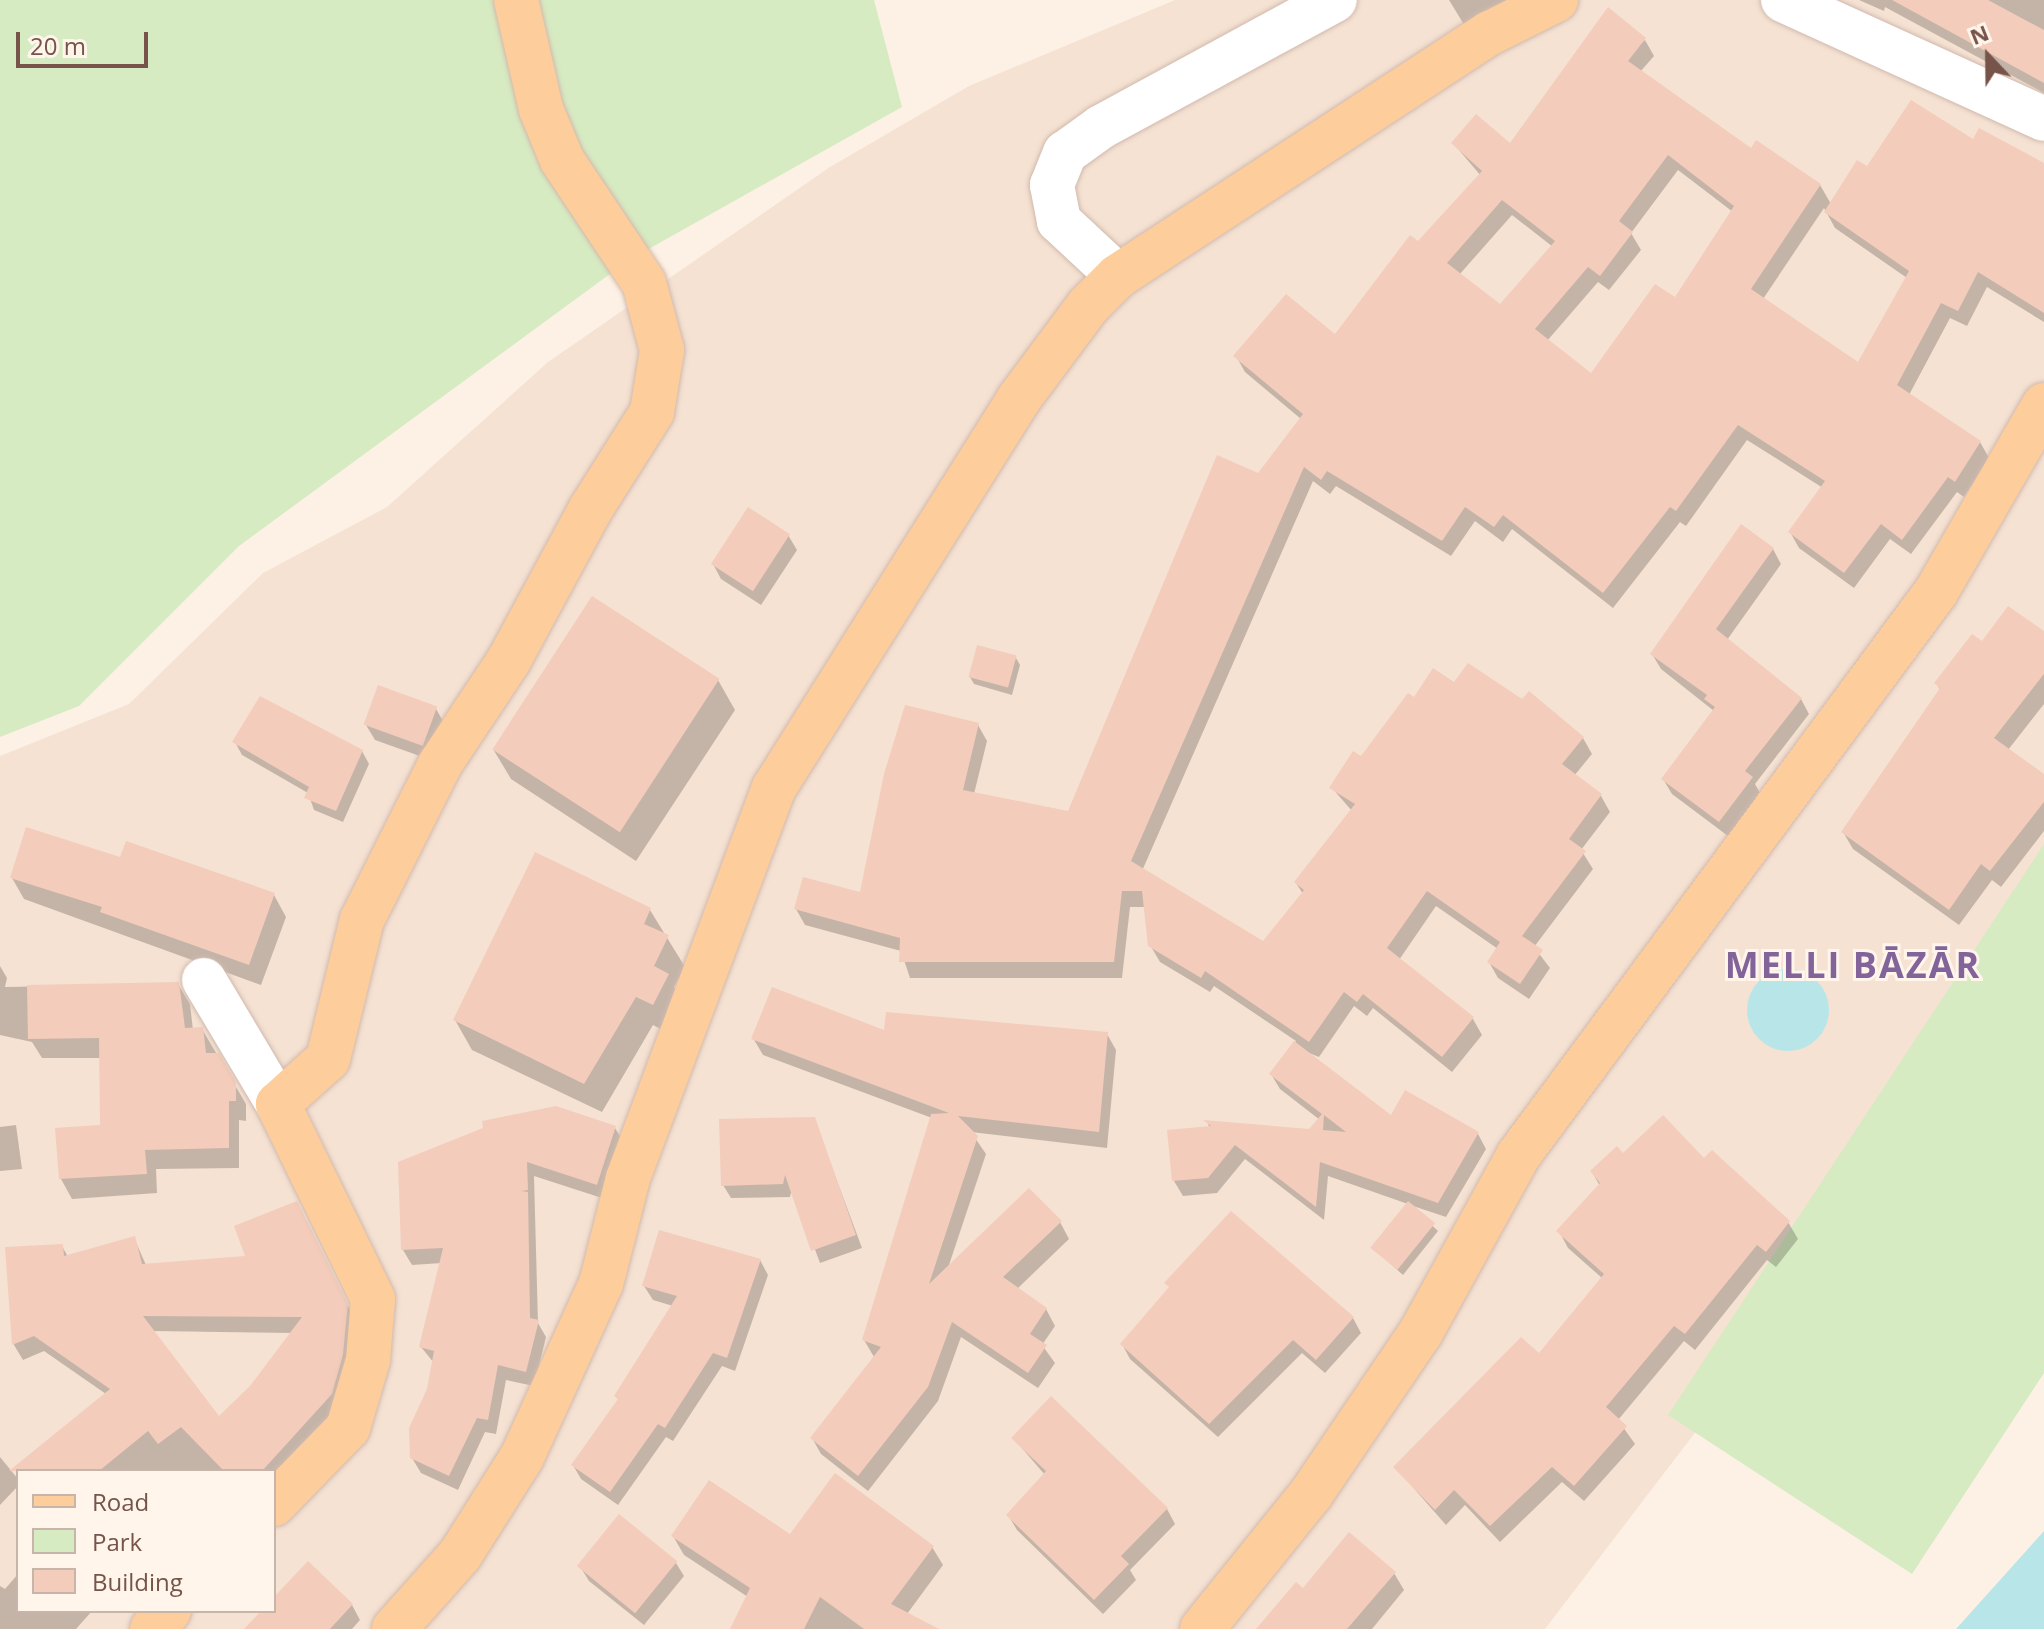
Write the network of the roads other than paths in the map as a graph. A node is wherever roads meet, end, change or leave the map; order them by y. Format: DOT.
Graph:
graph roads {
  1 [pos="516,0"];
  2 [pos="1335,0"];
  3 [pos="1556,0"];
  4 [pos="1783,0"];
  5 [pos="2044,119"];
  6 [pos="1118,276"];
  7 [pos="2044,405"];
  8 [pos="204,980"];
  9 [pos="278,1104"];
  10 [pos="276,1502"];
  11 [pos="167,1613"];
  12 [pos="152,1629"];
  13 [pos="394,1629"];
  14 [pos="1202,1629"];
  1 -- 9 [label="main road"];
  2 -- 6 [label="street"];
  3 -- 6 [label="main road"];
  4 -- 5 [label="street"];
  6 -- 13 [label="main road"];
  7 -- 14 [label="main road"];
  8 -- 9 [label="street"];
  9 -- 10 [label="main road"];
  11 -- 12 [label="main road"];
}
